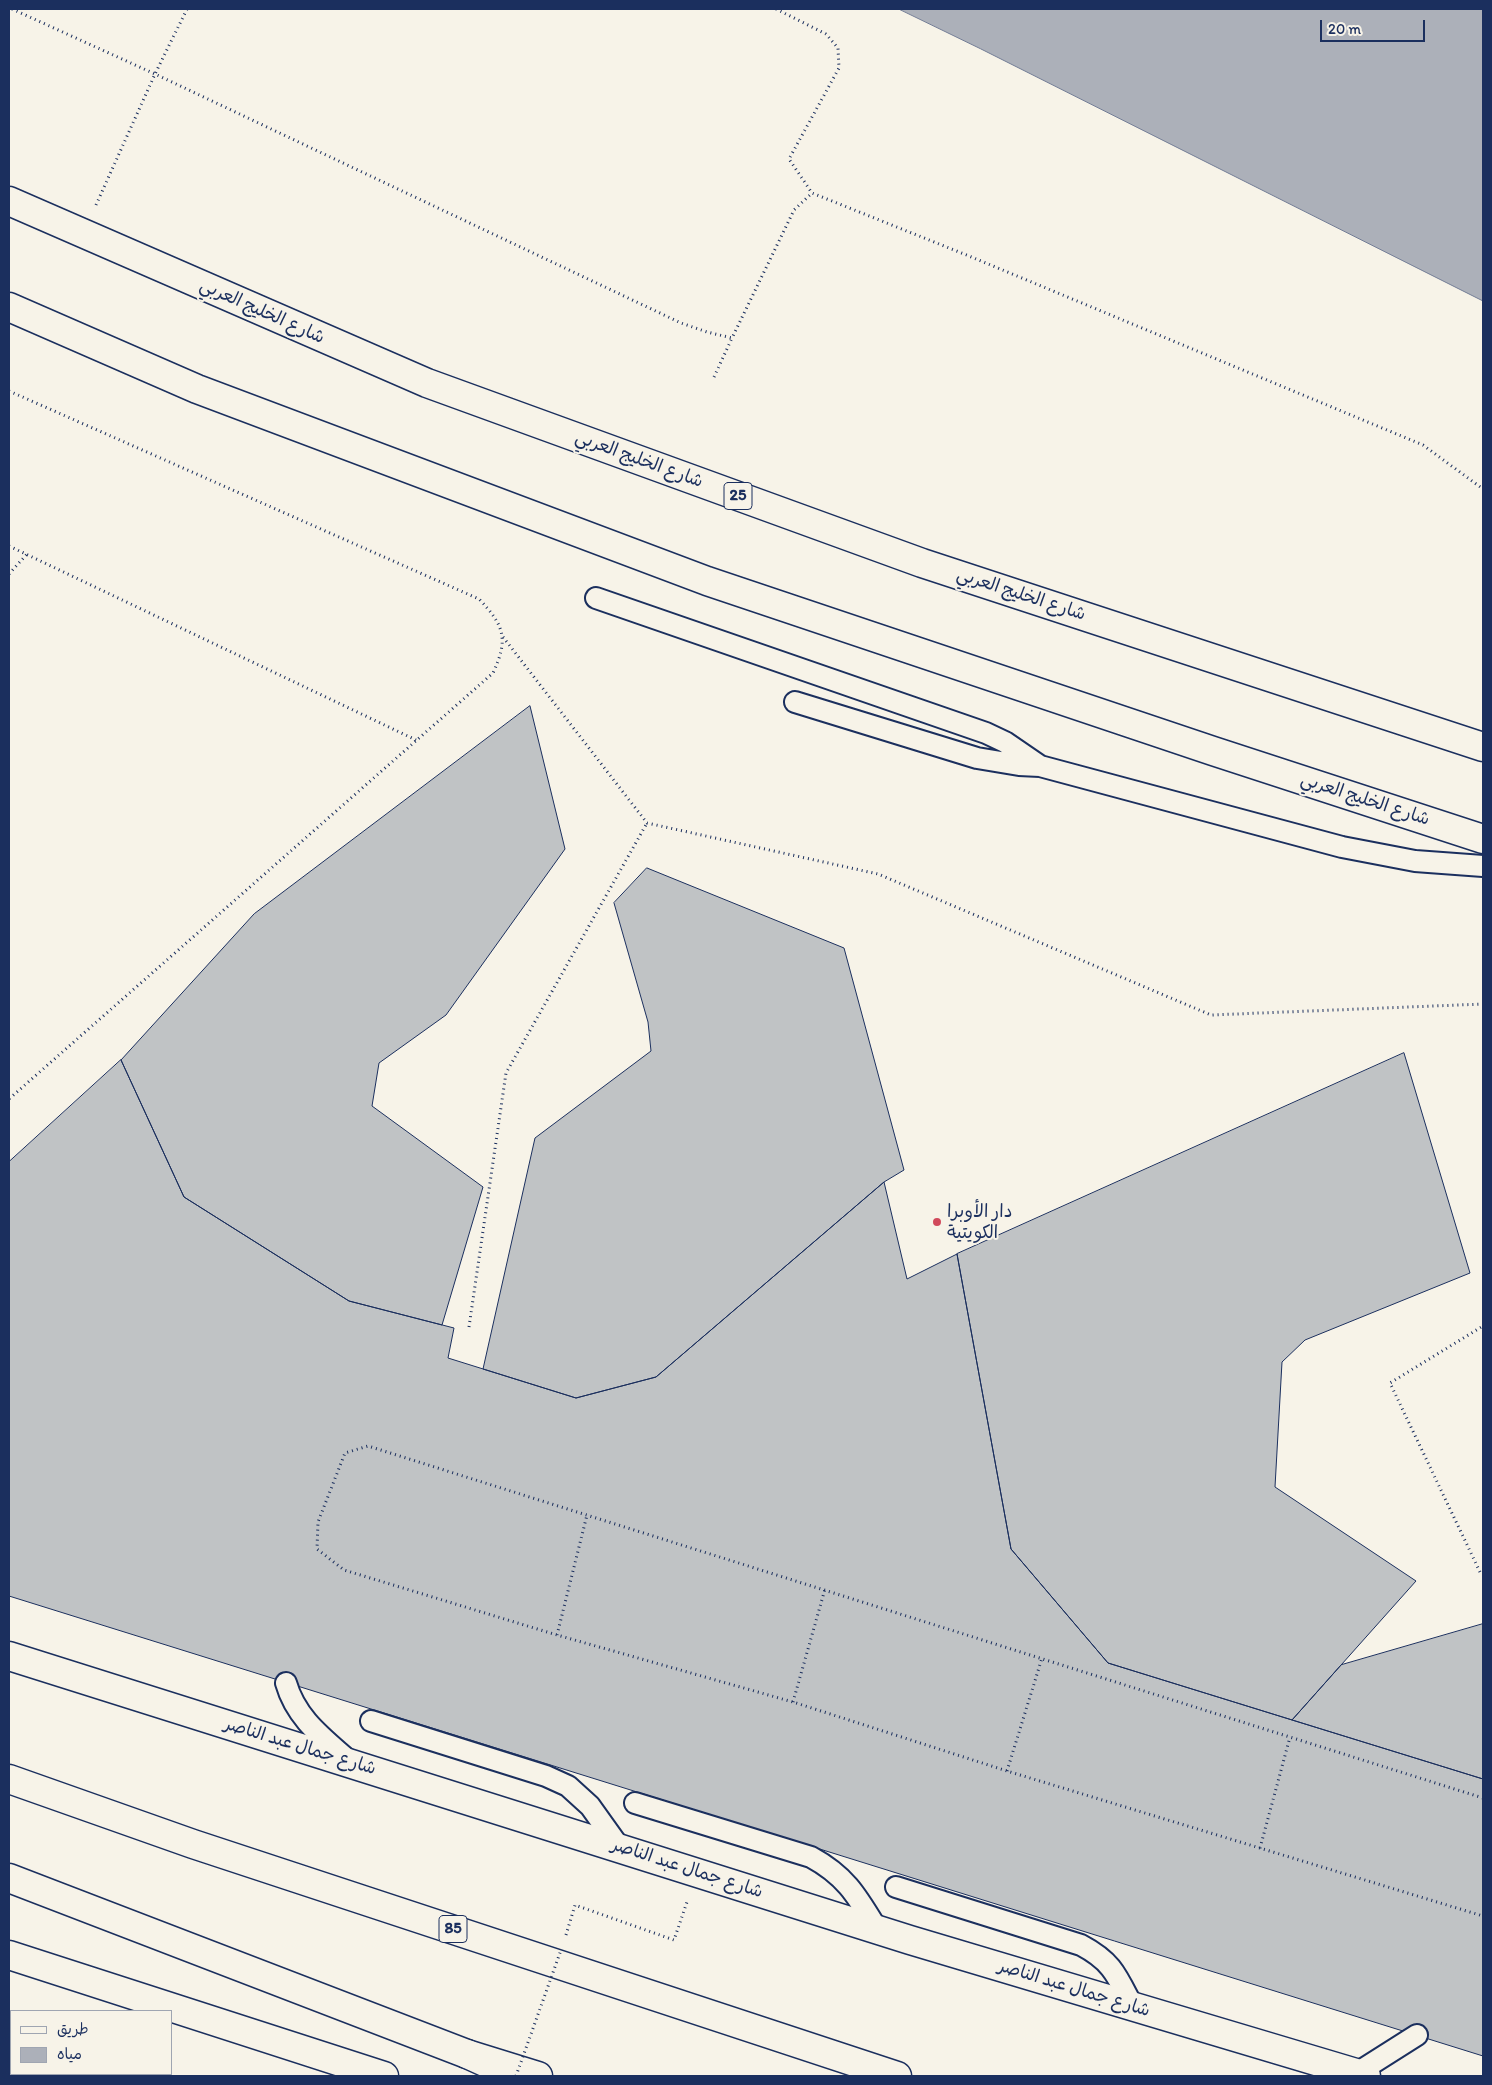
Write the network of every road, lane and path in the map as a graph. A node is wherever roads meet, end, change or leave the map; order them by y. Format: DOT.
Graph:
graph roads {
  1 [pos="12,9"];
  2 [pos="187,9"];
  3 [pos="776,9"];
  4 [pos="155,74"];
  5 [pos="812,194"];
  6 [pos="9,201"];
  7 [pos="83,234"];
  8 [pos="9,307"];
  9 [pos="732,338"];
  10 [pos="714,377"];
  11 [pos="9,391"];
  12 [pos="1483,489"];
  13 [pos="9,546"];
  14 [pos="27,554"];
  15 [pos="9,574"];
  16 [pos="596,598"];
  17 [pos="503,637"];
  18 [pos="796,702"];
  19 [pos="416,740"];
  20 [pos="1483,747"];
  21 [pos="1040,766"];
  22 [pos="647,822"];
  23 [pos="1483,839"];
  24 [pos="1483,866"];
  25 [pos="1483,1004"];
  26 [pos="9,1099"];
  27 [pos="1483,1326"];
  28 [pos="469,1327"];
  29 [pos="586,1515"];
  30 [pos="1480,1572"];
  31 [pos="825,1589"];
  32 [pos="557,1635"];
  33 [pos="9,1656"];
  34 [pos="1042,1658"];
  35 [pos="286,1683"];
  36 [pos="793,1702"];
  37 [pos="371,1721"];
  38 [pos="1290,1737"];
  39 [pos="352,1763"];
  40 [pos="1007,1771"];
  41 [pos="9,1779"];
  42 [pos="1483,1798"];
  43 [pos="635,1803"];
  44 [pos="620,1848"];
  45 [pos="1260,1848"];
  46 [pos="698,1872"];
  47 [pos="9,1878"];
  48 [pos="896,1887"];
  49 [pos="1483,1916"];
  50 [pos="877,1929"];
  51 [pos="9,1955"];
  52 [pos="1133,2007"];
  53 [pos="1417,2035"];
  54 [pos="467,2054"];
  55 [pos="1361,2075"];
  56 [pos="384,2076"];
  57 [pos="516,2076"];
  58 [pos="538,2076"];
  59 [pos="897,2076"];
  1 -- 4 [label="path"];
  2 -- 4 [label="path"];
  3 -- 5 [label="path"];
  4 -- 7 [label="path"];
  4 -- 9 [label="path"];
  5 -- 9 [label="path"];
  5 -- 12 [label="path"];
  6 -- 7 [label="main road, شارع الخليج العربي / 25"];
  7 -- 20 [label="main road, شارع الخليج العربي / 25"];
  8 -- 23 [label="main road, شارع الخليج العربي"];
  9 -- 10 [label="path"];
  11 -- 17 [label="path"];
  13 -- 14 [label="path"];
  14 -- 15 [label="path"];
  14 -- 19 [label="path"];
  16 -- 21 [label="lane"];
  17 -- 19 [label="path"];
  17 -- 22 [label="path"];
  18 -- 21 [label="lane"];
  19 -- 26 [label="path"];
  21 -- 24 [label="lane"];
  22 -- 25 [label="path"];
  22 -- 28 [label="path"];
  27 -- 30 [label="path"];
  29 -- 31 [label="path"];
  29 -- 32 [label="path"];
  29 -- 32 [label="path"];
  31 -- 34 [label="path"];
  31 -- 36 [label="path"];
  32 -- 36 [label="path"];
  33 -- 39 [label="main road, شارع جمال عبد الناصر"];
  34 -- 38 [label="path"];
  34 -- 40 [label="path"];
  35 -- 39 [label="lane"];
  36 -- 40 [label="path"];
  37 -- 44 [label="lane"];
  38 -- 42 [label="path"];
  38 -- 45 [label="path"];
  39 -- 44 [label="main road, شارع جمال عبد الناصر"];
  40 -- 45 [label="path"];
  41 -- 59 [label="main road, 85"];
  43 -- 50 [label="lane"];
  44 -- 46 [label="main road, شارع جمال عبد الناصر"];
  45 -- 49 [label="path"];
  46 -- 50 [label="main road, شارع جمال عبد الناصر"];
  46 -- 57 [label="path, bridge"];
  47 -- 54 [label="main road"];
  48 -- 52 [label="lane"];
  50 -- 52 [label="main road, شارع جمال عبد الناصر"];
  51 -- 56 [label="main road"];
  52 -- 55 [label="main road, شارع جمال عبد الناصر"];
  53 -- 55 [label="lane"];
  54 -- 57 [label="main road"];
  54 -- 58 [label="main road"];
}
